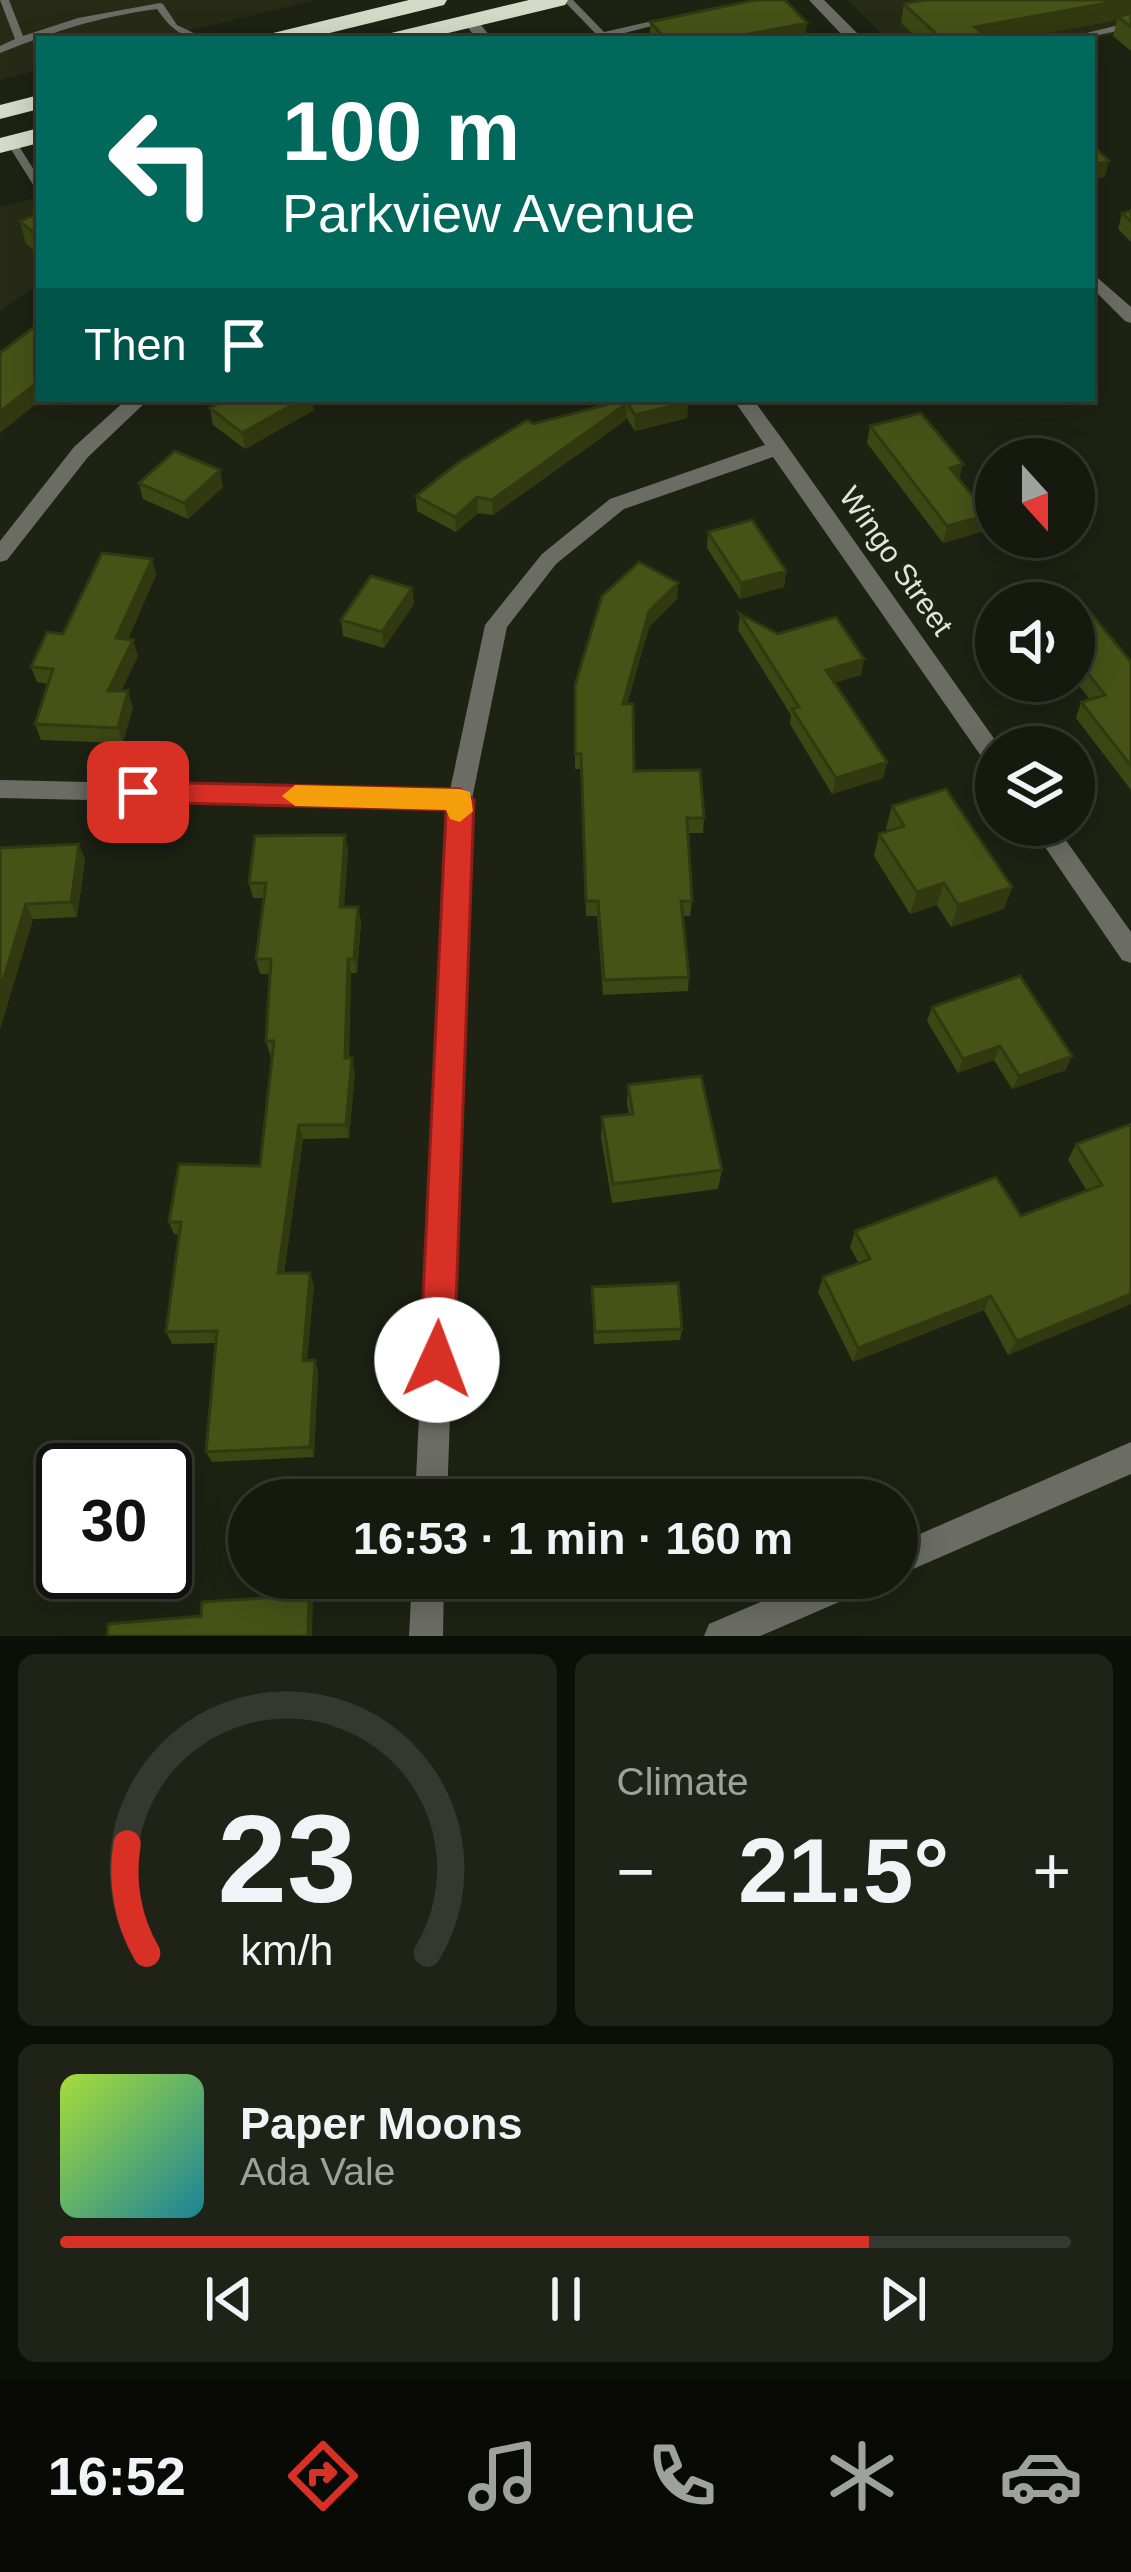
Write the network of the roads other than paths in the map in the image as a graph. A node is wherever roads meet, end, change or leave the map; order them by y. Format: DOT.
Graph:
graph roads {
  1 [pos="4,0"];
  2 [pos="436,0"];
  3 [pos="557,0"];
  4 [pos="568,0"];
  5 [pos="816,0"];
  6 [pos="689,15"];
  7 [pos="1131,25"];
  8 [pos="477,30"];
  9 [pos="194,36"];
  10 [pos="289,36"];
  11 [pos="422,36"];
  12 [pos="603,36"];
  13 [pos="608,36"];
  14 [pos="852,36"];
  15 [pos="1081,36"];
  16 [pos="20,39"];
  17 [pos="0,50"];
  18 [pos="36,103"];
  19 [pos="0,112"];
  20 [pos="36,136"];
  21 [pos="6,144"];
  22 [pos="36,182"];
  23 [pos="1095,281"];
  24 [pos="1131,317"];
  25 [pos="137,402"];
  26 [pos="744,402"];
  27 [pos="778,448"];
  28 [pos="0,555"];
  29 [pos="975,730"];
  30 [pos="0,789"];
  31 [pos="460,800"];
  32 [pos="1057,846"];
  33 [pos="1131,952"];
  34 [pos="1131,1458"];
  35 [pos="432,1479"];
  36 [pos="918,1551"];
  37 [pos="427,1599"];
  38 [pos="815,1599"];
  39 [pos="759,1629"];
  40 [pos="426,1636"];
  41 [pos="722,1636"];
  1 -- 16 [label="lane"];
  2 -- 10 [label="highway"];
  3 -- 8 [label="highway"];
  4 -- 12 [label="lane"];
  5 -- 14 [label="street"];
  6 -- 13 [label="lane"];
  7 -- 15 [label="lane"];
  8 -- 11 [label="highway"];
  9 -- 16 [label="lane"];
  16 -- 17 [label="lane"];
  18 -- 19 [label="highway"];
  20 -- 21 [label="highway"];
  21 -- 22 [label="lane"];
  23 -- 24 [label="street"];
  25 -- 28 [label="street"];
  26 -- 27 [label="street, Wingo Street"];
  27 -- 29 [label="street, Wingo Street"];
  27 -- 31 [label="street"];
  30 -- 31 [label="street"];
  31 -- 35 [label="street"];
  32 -- 33 [label="street"];
  34 -- 36 [label="street"];
  37 -- 40 [label="street"];
  38 -- 39 [label="street"];
  39 -- 41 [label="street"];
}
